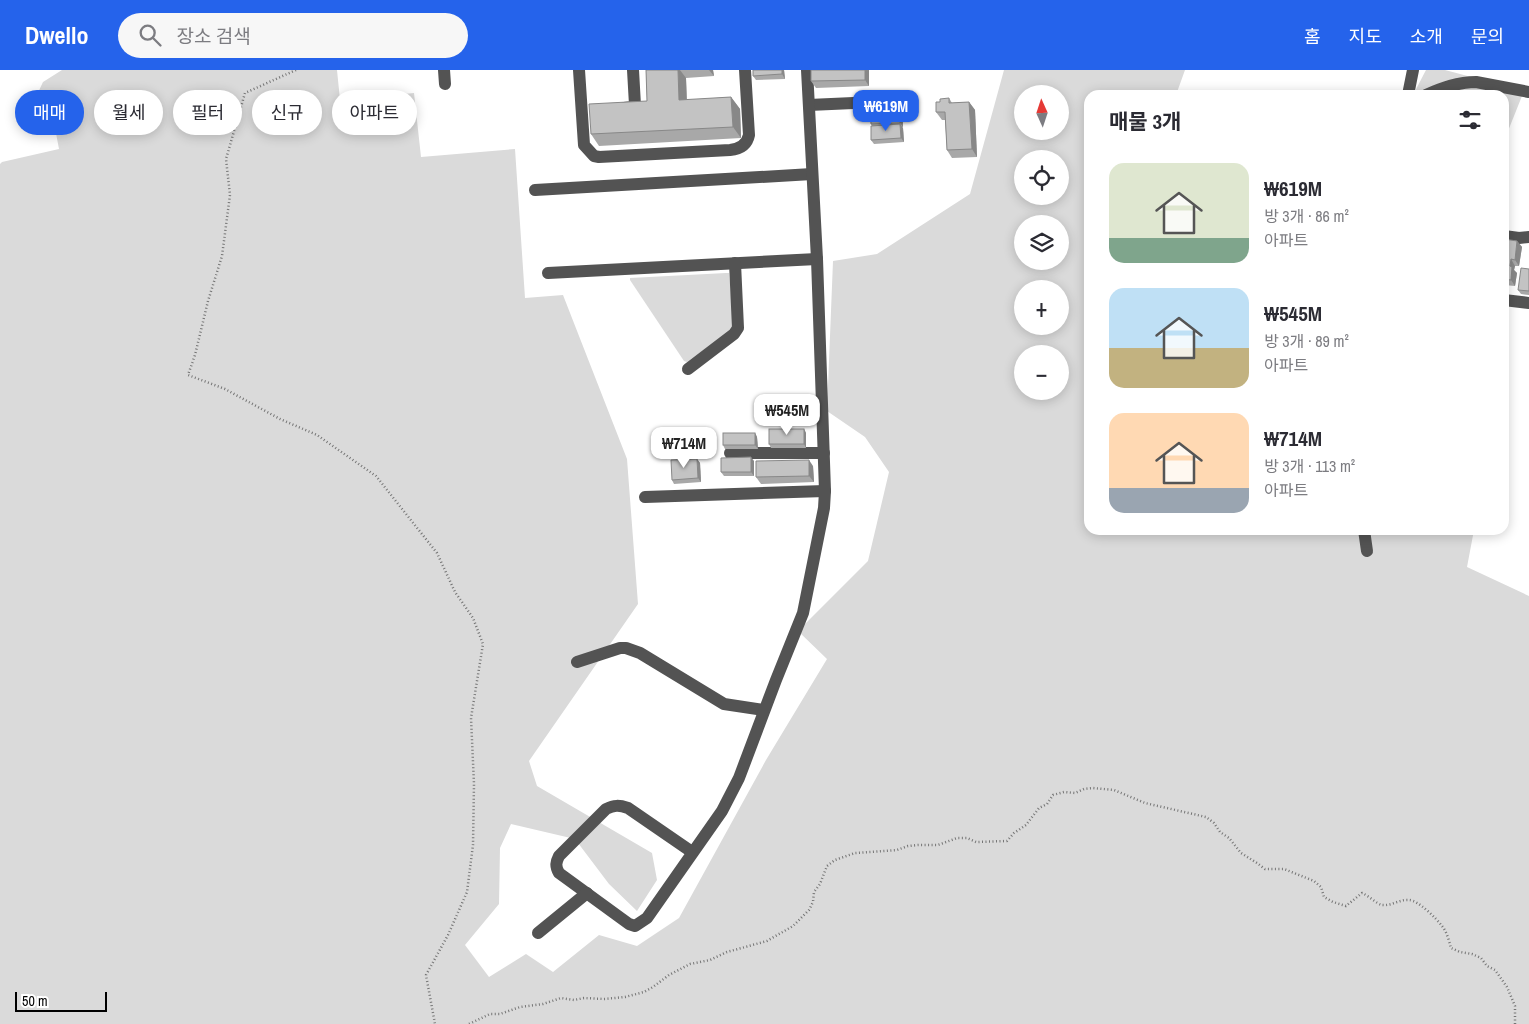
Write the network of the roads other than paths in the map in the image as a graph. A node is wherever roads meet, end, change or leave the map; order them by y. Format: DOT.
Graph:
graph roads {
  1 [pos="444,70"];
  2 [pos="579,70"];
  3 [pos="633,70"];
  4 [pos="745,70"];
  5 [pos="807,70"];
  6 [pos="1413,70"];
  7 [pos="445,84"];
  8 [pos="1409,90"];
  9 [pos="1439,90"];
  10 [pos="1529,92"];
  11 [pos="898,101"];
  12 [pos="809,105"];
  13 [pos="611,109"];
  14 [pos="812,174"];
  15 [pos="535,190"];
  16 [pos="1509,237"];
  17 [pos="1529,237"];
  18 [pos="816,259"];
  19 [pos="735,264"];
  20 [pos="548,273"];
  21 [pos="1509,301"];
  22 [pos="1529,303"];
  23 [pos="688,369"];
  24 [pos="730,453"];
  25 [pos="824,453"];
  26 [pos="825,491"];
  27 [pos="645,497"];
  28 [pos="1365,535"];
  29 [pos="1367,551"];
  30 [pos="577,662"];
  31 [pos="764,710"];
  32 [pos="692,852"];
  33 [pos="587,893"];
  34 [pos="538,933"];
  1 -- 7 [label="street"];
  2 -- 4 [label="street"];
  3 -- 13 [label="street"];
  5 -- 12 [label="street"];
  6 -- 8 [label="street"];
  9 -- 10 [label="street"];
  11 -- 12 [label="street"];
  12 -- 14 [label="street"];
  14 -- 15 [label="street"];
  14 -- 18 [label="street"];
  16 -- 17 [label="street"];
  18 -- 19 [label="street"];
  18 -- 25 [label="street"];
  19 -- 20 [label="street"];
  19 -- 23 [label="street"];
  21 -- 22 [label="street"];
  24 -- 25 [label="street"];
  25 -- 26 [label="street"];
  26 -- 27 [label="street"];
  26 -- 31 [label="street"];
  28 -- 29 [label="street"];
  30 -- 31 [label="street"];
  31 -- 32 [label="street"];
  32 -- 33 [label="street"];
  32 -- 33 [label="street"];
  33 -- 34 [label="street"];
}
